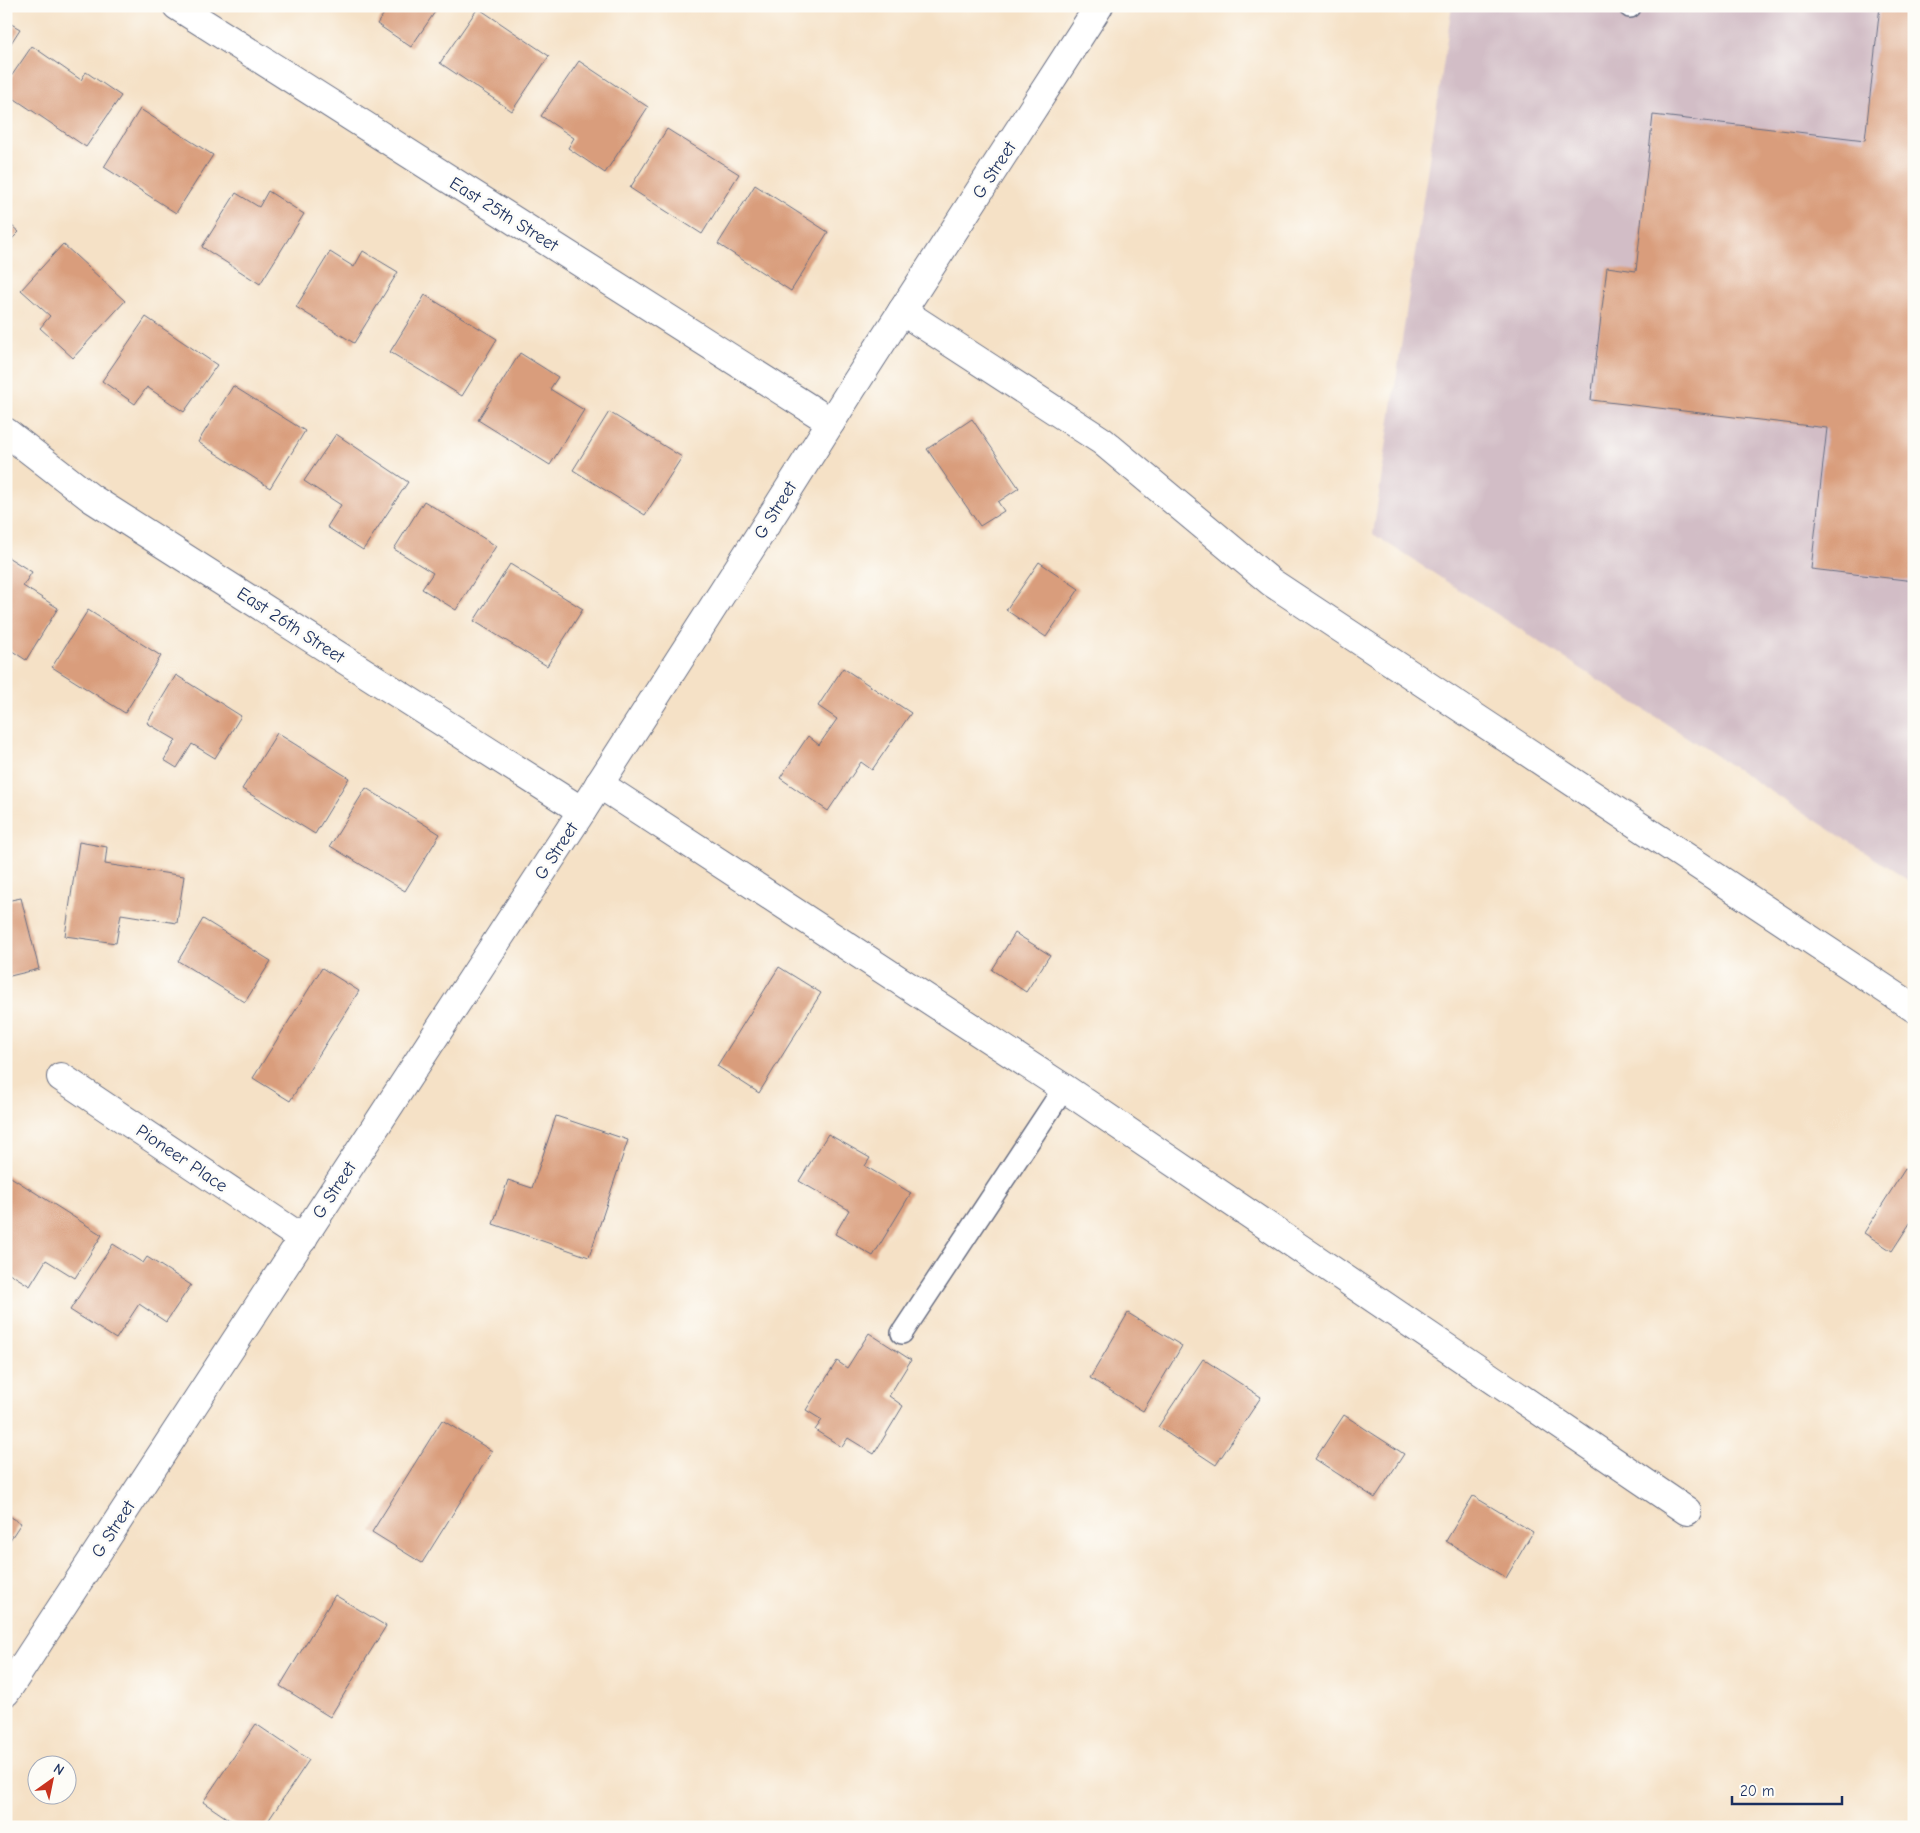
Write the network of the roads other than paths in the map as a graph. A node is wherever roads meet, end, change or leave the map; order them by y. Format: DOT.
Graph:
graph roads {
  1 [pos="177,6"];
  2 [pos="1100,6"];
  3 [pos="902,311"];
  4 [pos="831,422"];
  5 [pos="6,432"];
  6 [pos="599,784"];
  7 [pos="582,811"];
  8 [pos="1914,1008"];
  9 [pos="62,1077"];
  10 [pos="1064,1088"];
  11 [pos="303,1239"];
  12 [pos="902,1334"];
  13 [pos="1687,1511"];
  14 [pos="6,1692"];
  1 -- 4 [label="street, East 25th Street"];
  2 -- 3 [label="street, G Street"];
  3 -- 4 [label="street, G Street"];
  3 -- 8 [label="street"];
  4 -- 6 [label="street, G Street"];
  5 -- 7 [label="street, East 26th Street"];
  6 -- 7 [label="street, G Street"];
  6 -- 10 [label="street"];
  7 -- 11 [label="street, G Street"];
  9 -- 11 [label="street, Pioneer Place"];
  10 -- 12 [label="lane"];
  10 -- 13 [label="street"];
  11 -- 14 [label="street, G Street"];
}
